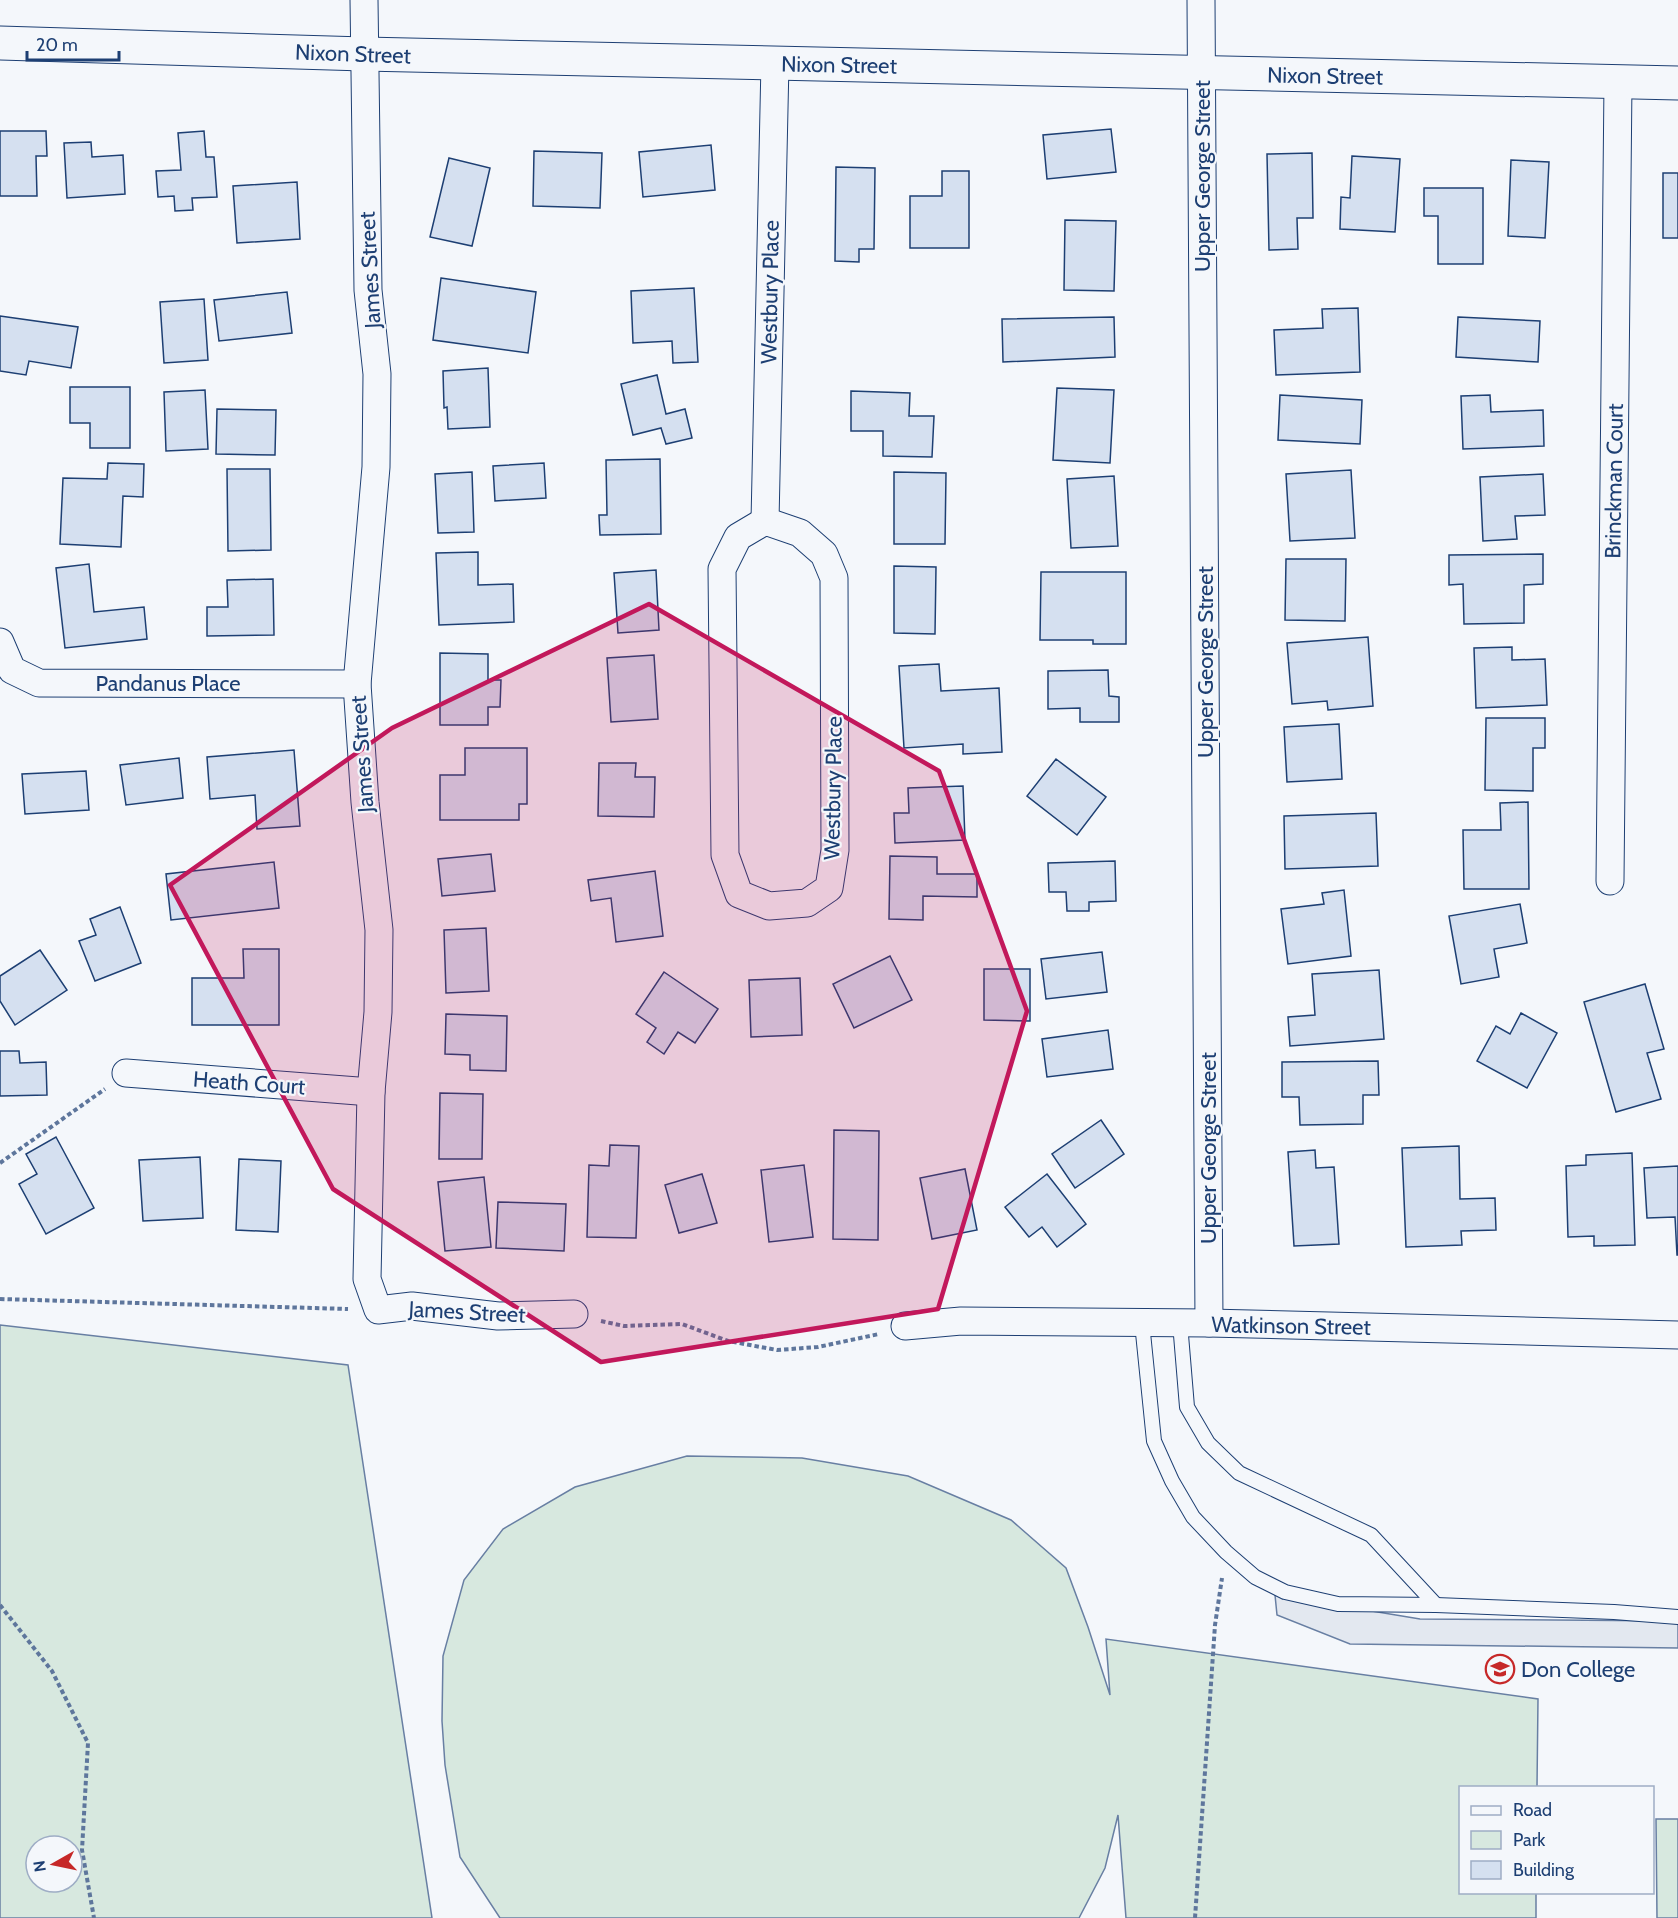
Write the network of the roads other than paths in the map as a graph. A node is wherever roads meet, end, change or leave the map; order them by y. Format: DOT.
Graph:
graph roads {
  1 [pos="364,0"];
  2 [pos="1201,0"];
  3 [pos="0,43"];
  4 [pos="364,54"];
  5 [pos="775,63"];
  6 [pos="1202,73"];
  7 [pos="1618,82"];
  8 [pos="1678,83"];
  9 [pos="765,522"];
  10 [pos="0,642"];
  11 [pos="357,684"];
  12 [pos="1610,881"];
  13 [pos="126,1073"];
  14 [pos="371,1092"];
  15 [pos="574,1314"];
  16 [pos="1142,1323"];
  17 [pos="1180,1323"];
  18 [pos="1209,1323"];
  19 [pos="905,1326"];
  20 [pos="1678,1335"];
  21 [pos="1436,1605"];
  22 [pos="1678,1617"];
  1 -- 4 [label="street, James Street"];
  2 -- 6 [label="street, Upper George Street"];
  3 -- 4 [label="street, Nixon Street"];
  4 -- 5 [label="street, Nixon Street"];
  4 -- 11 [label="street, James Street"];
  5 -- 6 [label="street, Nixon Street"];
  5 -- 9 [label="street, Westbury Place"];
  6 -- 7 [label="street, Nixon Street"];
  6 -- 18 [label="street, Upper George Street"];
  7 -- 8 [label="street, Nixon Street"];
  7 -- 12 [label="street, Brinckman Court"];
  9 -- 9 [label="street, Westbury Place"];
  10 -- 11 [label="street, Pandanus Place"];
  11 -- 14 [label="street, James Street"];
  13 -- 14 [label="street, Heath Court"];
  14 -- 15 [label="street, James Street"];
  16 -- 17 [label="street, Watkinson Street"];
  16 -- 19 [label="street, Watkinson Street"];
  16 -- 21 [label="lane"];
  17 -- 18 [label="street, Watkinson Street"];
  17 -- 21 [label="lane"];
  18 -- 20 [label="street, Watkinson Street"];
  21 -- 22 [label="lane"];
}
